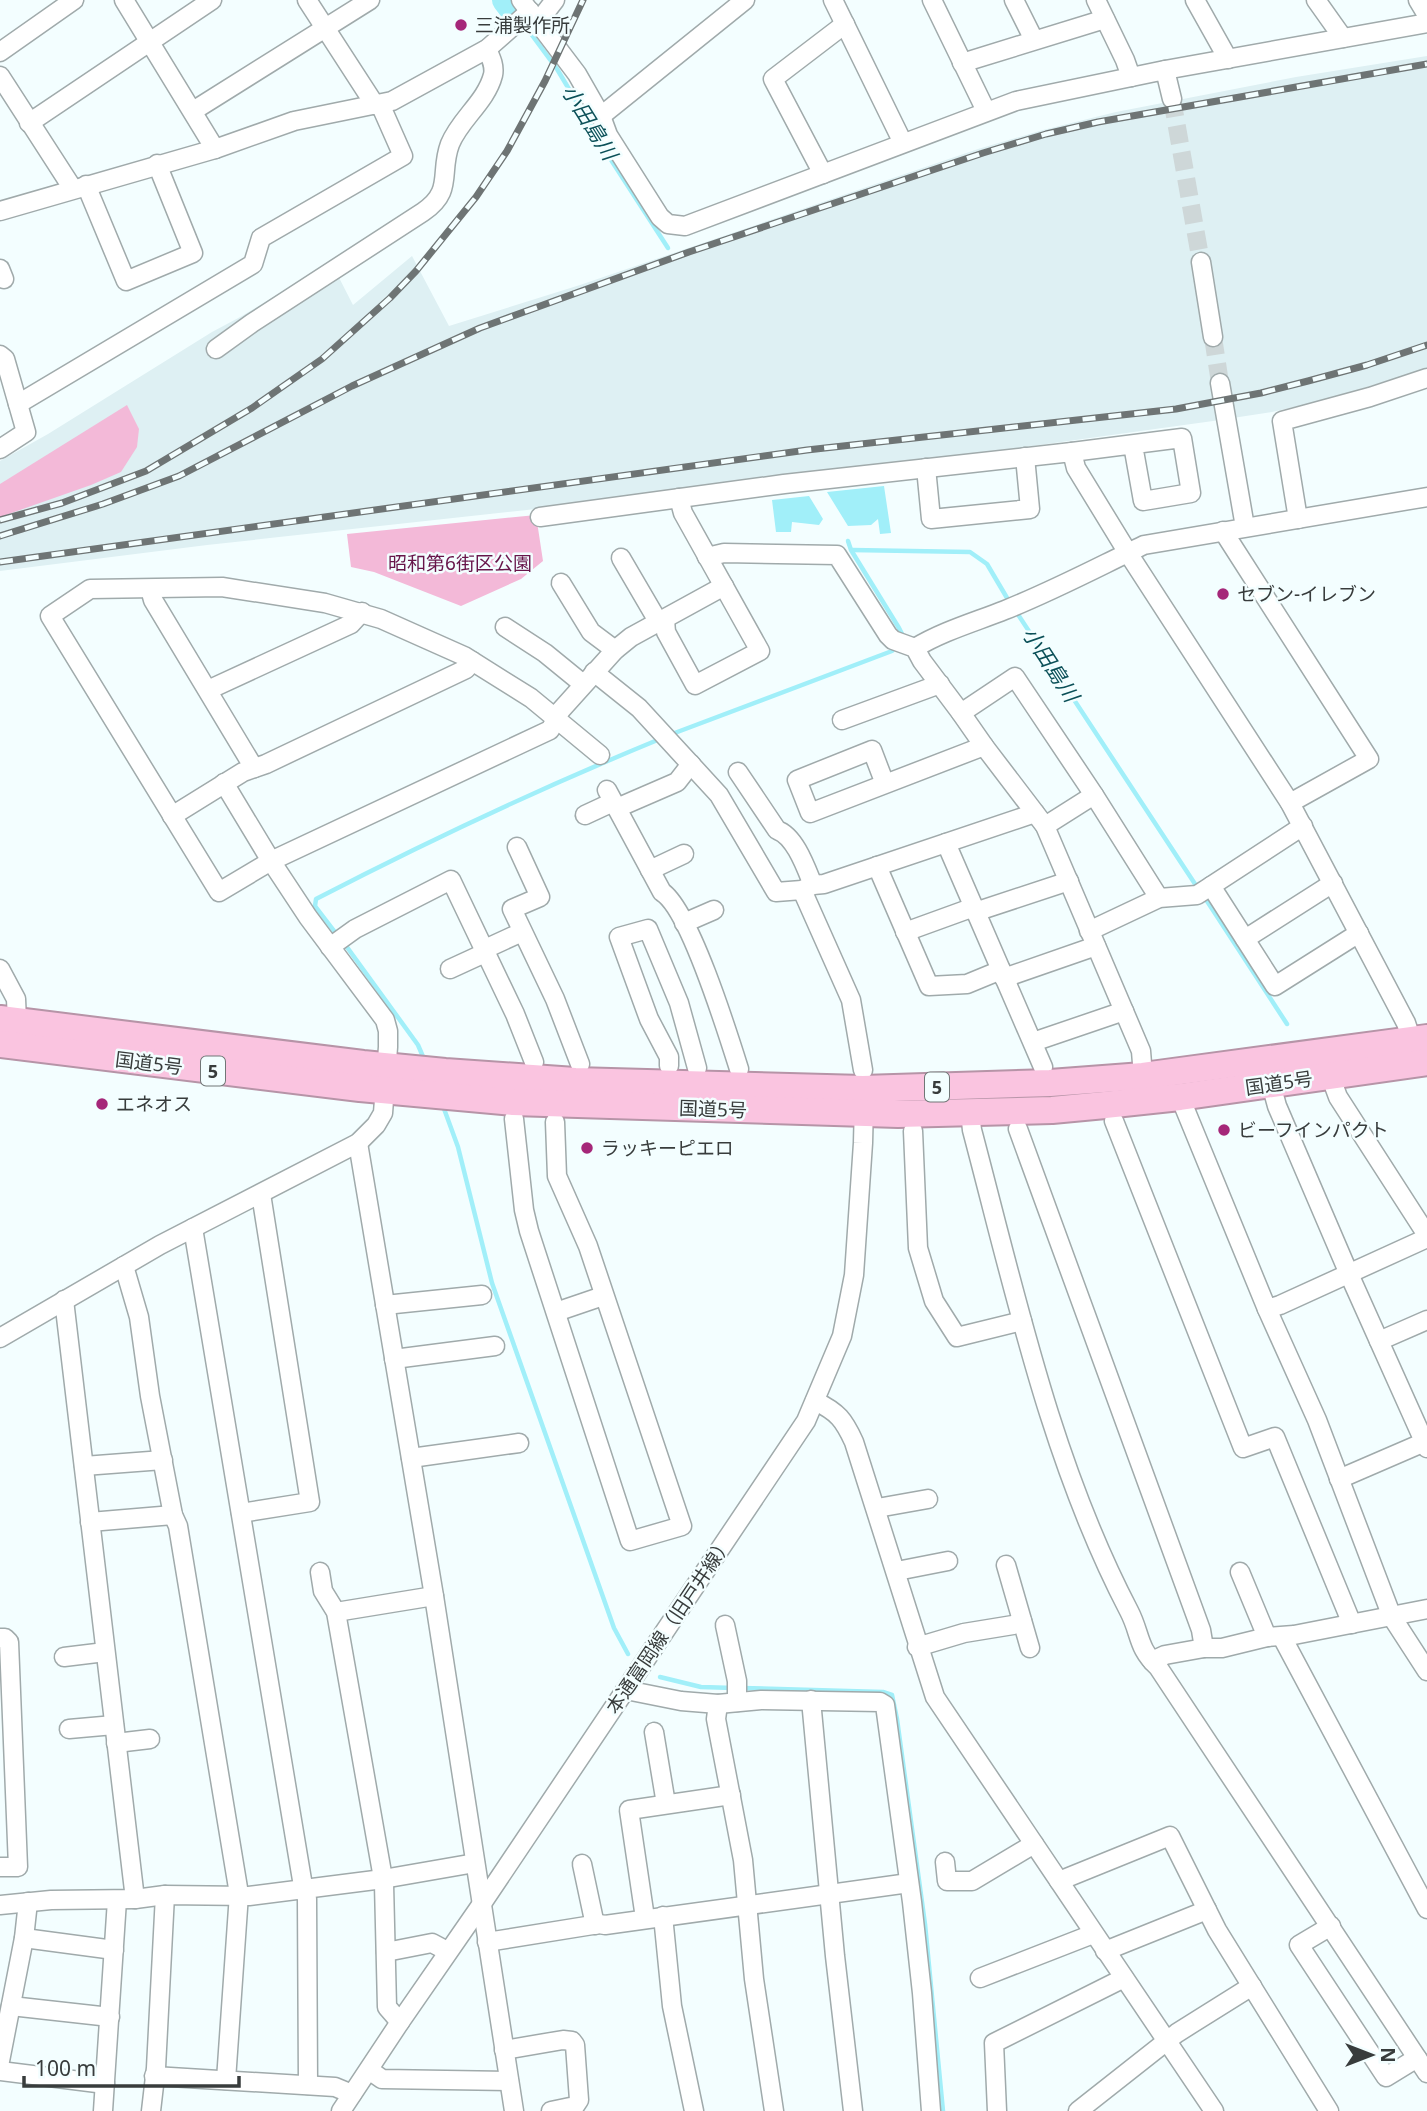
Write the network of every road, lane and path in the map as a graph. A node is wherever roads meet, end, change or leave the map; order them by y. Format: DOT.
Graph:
graph roads {
  1 [pos="74,0"];
  2 [pos="124,0"];
  3 [pos="212,0"];
  4 [pos="307,0"];
  5 [pos="370,0"];
  6 [pos="555,0"];
  7 [pos="745,0"];
  8 [pos="833,0"];
  9 [pos="932,0"];
  10 [pos="1014,0"];
  11 [pos="1096,0"];
  12 [pos="1195,0"];
  13 [pos="1316,0"];
  14 [pos="1418,0"];
  15 [pos="526,15"];
  16 [pos="1427,15"];
  17 [pos="1105,19"];
  18 [pos="1427,23"];
  19 [pos="845,24"];
  20 [pos="325,28"];
  21 [pos="1343,38"];
  22 [pos="1034,40"];
  23 [pos="149,43"];
  24 [pos="488,49"];
  25 [pos="0,52"];
  26 [pos="1228,59"];
  27 [pos="962,64"];
  28 [pos="1165,70"];
  29 [pos="0,76"];
  30 [pos="1131,77"];
  31 [pos="1172,99"];
  32 [pos="378,104"];
  33 [pos="193,111"];
  34 [pos="986,111"];
  35 [pos="601,116"];
  36 [pos="30,123"];
  37 [pos="903,143"];
  38 [pos="215,149"];
  39 [pos="157,164"];
  40 [pos="823,174"];
  41 [pos="79,187"];
  42 [pos="0,211"];
  43 [pos="1201,262"];
  44 [pos="1213,337"];
  45 [pos="216,349"];
  46 [pos="0,355"];
  47 [pos="4,374"];
  48 [pos="1427,378"];
  49 [pos="1220,383"];
  50 [pos="18,404"];
  51 [pos="1133,445"];
  52 [pos="0,449"];
  53 [pos="1072,452"];
  54 [pos="1025,457"];
  55 [pos="926,468"];
  56 [pos="1427,497"];
  57 [pos="679,498"];
  58 [pos="540,517"];
  59 [pos="1298,519"];
  60 [pos="1245,527"];
  61 [pos="1223,531"];
  62 [pos="1128,553"];
  63 [pos="707,557"];
  64 [pos="621,558"];
  65 [pos="561,583"];
  66 [pos="724,586"];
  67 [pos="149,589"];
  68 [pos="362,612"];
  69 [pos="662,622"];
  70 [pos="505,627"];
  71 [pos="904,644"];
  72 [pos="615,650"];
  73 [pos="472,661"];
  74 [pos="589,678"];
  75 [pos="940,684"];
  76 [pos="208,690"];
  77 [pos="961,713"];
  78 [pos="555,719"];
  79 [pos="842,720"];
  80 [pos="984,746"];
  81 [pos="600,755"];
  82 [pos="691,764"];
  83 [pos="254,768"];
  84 [pos="738,772"];
  85 [pos="224,783"];
  86 [pos="884,784"];
  87 [pos="1094,794"];
  88 [pos="612,800"];
  89 [pos="1290,803"];
  90 [pos="585,815"];
  91 [pos="172,816"];
  92 [pos="1040,820"];
  93 [pos="1303,826"];
  94 [pos="946,843"];
  95 [pos="517,847"];
  96 [pos="684,854"];
  97 [pos="271,861"];
  98 [pos="877,866"];
  99 [pos="650,870"];
  100 [pos="1069,881"];
  101 [pos="1333,883"];
  102 [pos="1211,886"];
  103 [pos="807,887"];
  104 [pos="1159,898"];
  105 [pos="715,910"];
  106 [pos="974,910"];
  107 [pos="684,923"];
  108 [pos="523,932"];
  109 [pos="905,932"];
  110 [pos="1359,933"];
  111 [pos="1092,939"];
  112 [pos="1245,939"];
  113 [pos="337,941"];
  114 [pos="486,951"];
  115 [pos="0,969"];
  116 [pos="450,969"];
  117 [pos="1002,974"];
  118 [pos="1124,1011"];
  119 [pos="9,1020"];
  120 [pos="1033,1042"];
  121 [pos="0,1044"];
  122 [pos="1421,1051"];
  123 [pos="534,1062"];
  124 [pos="1326,1064"];
  125 [pos="580,1065"];
  126 [pos="669,1066"];
  127 [pos="1043,1067"];
  128 [pos="697,1068"];
  129 [pos="740,1069"];
  130 [pos="1143,1076"];
  131 [pos="385,1079"];
  132 [pos="449,1084"];
  133 [pos="1271,1084"];
  134 [pos="863,1090"];
  135 [pos="1180,1097"];
  136 [pos="970,1112"];
  137 [pos="514,1119"];
  138 [pos="1114,1121"];
  139 [pos="555,1122"];
  140 [pos="1018,1129"];
  141 [pos="913,1131"];
  142 [pos="358,1143"];
  143 [pos="261,1194"];
  144 [pos="193,1228"];
  145 [pos="1427,1236"];
  146 [pos="124,1266"];
  147 [pos="1349,1274"];
  148 [pos="482,1295"];
  149 [pos="603,1296"];
  150 [pos="65,1300"];
  151 [pos="385,1305"];
  152 [pos="1268,1309"];
  153 [pos="556,1312"];
  154 [pos="1427,1320"];
  155 [pos="1022,1321"];
  156 [pos="0,1339"];
  157 [pos="1379,1340"];
  158 [pos="495,1346"];
  159 [pos="394,1359"];
  160 [pos="816,1401"];
  161 [pos="519,1443"];
  162 [pos="1426,1444"];
  163 [pos="411,1458"];
  164 [pos="163,1460"];
  165 [pos="84,1466"];
  166 [pos="1339,1479"];
  167 [pos="928,1499"];
  168 [pos="883,1507"];
  169 [pos="242,1513"];
  170 [pos="173,1515"];
  171 [pos="90,1522"];
  172 [pos="948,1561"];
  173 [pos="1006,1565"];
  174 [pos="902,1570"];
  175 [pos="320,1572"];
  176 [pos="1240,1572"];
  177 [pos="434,1596"];
  178 [pos="1427,1609"];
  179 [pos="336,1612"];
  180 [pos="1392,1617"];
  181 [pos="1022,1621"];
  182 [pos="1352,1624"];
  183 [pos="725,1625"];
  184 [pos="1275,1637"];
  185 [pos="0,1638"];
  186 [pos="917,1647"];
  187 [pos="1030,1648"];
  188 [pos="1204,1648"];
  189 [pos="106,1652"];
  190 [pos="65,1657"];
  191 [pos="1152,1661"];
  192 [pos="1427,1671"];
  193 [pos="626,1690"];
  194 [pos="737,1694"];
  195 [pos="811,1700"];
  196 [pos="718,1704"];
  197 [pos="69,1729"];
  198 [pos="654,1732"];
  199 [pos="115,1734"];
  200 [pos="150,1739"];
  201 [pos="731,1794"];
  202 [pos="666,1804"];
  203 [pos="1034,1844"];
  204 [pos="945,1862"];
  205 [pos="475,1863"];
  206 [pos="582,1864"];
  207 [pos="0,1867"];
  208 [pos="383,1879"];
  209 [pos="1059,1881"];
  210 [pos="909,1882"];
  211 [pos="304,1890"];
  212 [pos="830,1892"];
  213 [pos="165,1895"];
  214 [pos="239,1895"];
  215 [pos="126,1899"];
  216 [pos="28,1902"];
  217 [pos="747,1904"];
  218 [pos="0,1905"];
  219 [pos="481,1905"];
  220 [pos="1427,1909"];
  221 [pos="1207,1910"];
  222 [pos="654,1917"];
  223 [pos="595,1925"];
  224 [pos="1331,1926"];
  225 [pos="1093,1934"];
  226 [pos="24,1938"];
  227 [pos="486,1942"];
  228 [pos="114,1950"];
  229 [pos="447,1951"];
  230 [pos="1105,1951"];
  231 [pos="386,1952"];
  232 [pos="981,1978"];
  233 [pos="1124,1978"];
  234 [pos="1252,1986"];
  235 [pos="11,2006"];
  236 [pos="110,2017"];
  237 [pos="400,2022"];
  238 [pos="1167,2041"];
  239 [pos="504,2050"];
  240 [pos="1417,2057"];
  241 [pos="0,2061"];
  242 [pos="369,2070"];
  243 [pos="0,2071"];
  244 [pos="1427,2073"];
  245 [pos="154,2076"];
  246 [pos="226,2080"];
  247 [pos="509,2081"];
  248 [pos="105,2084"];
  249 [pos="308,2085"];
  250 [pos="352,2094"];
  251 [pos="1083,2109"];
  252 [pos="1210,2110"];
  253 [pos="103,2111"];
  254 [pos="151,2111"];
  255 [pos="341,2111"];
  256 [pos="513,2111"];
  257 [pos="551,2111"];
  258 [pos="694,2111"];
  259 [pos="774,2111"];
  260 [pos="853,2111"];
  261 [pos="931,2111"];
  262 [pos="997,2111"];
  263 [pos="1329,2111"];
  1 -- 25 [label="street"];
  2 -- 23 [label="street"];
  3 -- 23 [label="street"];
  4 -- 20 [label="street"];
  5 -- 20 [label="street"];
  6 -- 15 [label="street"];
  7 -- 35 [label="street"];
  8 -- 19 [label="street"];
  9 -- 27 [label="street"];
  10 -- 22 [label="street"];
  11 -- 17 [label="street"];
  12 -- 26 [label="street"];
  13 -- 21 [label="street"];
  14 -- 16 [label="street"];
  15 -- 24 [label="street"];
  15 -- 35 [label="street"];
  17 -- 22 [label="street"];
  17 -- 30 [label="street"];
  18 -- 21 [label="street"];
  19 -- 37 [label="street"];
  19 -- 40 [label="street"];
  20 -- 32 [label="street"];
  20 -- 33 [label="street"];
  21 -- 26 [label="street"];
  22 -- 27 [label="street"];
  23 -- 33 [label="street"];
  23 -- 36 [label="street"];
  24 -- 32 [label="street"];
  24 -- 45 [label="street"];
  26 -- 28 [label="street"];
  27 -- 34 [label="street"];
  28 -- 30 [label="street"];
  28 -- 31 [label="street"];
  29 -- 36 [label="street"];
  30 -- 34 [label="street"];
  32 -- 38 [label="street"];
  32 -- 50 [label="street"];
  33 -- 38 [label="street"];
  34 -- 37 [label="street"];
  35 -- 40 [label="street"];
  36 -- 41 [label="street"];
  37 -- 40 [label="street"];
  38 -- 39 [label="street"];
  39 -- 41 [label="street"];
  39 -- 41 [label="street"];
  41 -- 42 [label="street"];
  43 -- 44 [label="street"];
  46 -- 47 [label="street"];
  47 -- 50 [label="street"];
  48 -- 59 [label="street"];
  49 -- 60 [label="street"];
  50 -- 52 [label="street"];
  51 -- 53 [label="street"];
  53 -- 54 [label="street"];
  53 -- 62 [label="street"];
  54 -- 55 [label="street"];
  54 -- 55 [label="street"];
  55 -- 57 [label="street"];
  56 -- 59 [label="street"];
  57 -- 58 [label="street"];
  57 -- 63 [label="street"];
  59 -- 60 [label="street"];
  60 -- 61 [label="street"];
  61 -- 62 [label="street"];
  61 -- 89 [label="street"];
  62 -- 71 [label="street"];
  62 -- 89 [label="street"];
  63 -- 66 [label="street"];
  63 -- 71 [label="street"];
  64 -- 69 [label="street"];
  65 -- 72 [label="street"];
  66 -- 69 [label="street"];
  66 -- 69 [label="street"];
  67 -- 68 [label="street"];
  67 -- 76 [label="street"];
  67 -- 91 [label="street"];
  68 -- 73 [label="street"];
  68 -- 76 [label="street"];
  69 -- 72 [label="street"];
  70 -- 74 [label="street"];
  71 -- 75 [label="street"];
  72 -- 74 [label="street"];
  73 -- 78 [label="street"];
  73 -- 83 [label="street"];
  74 -- 78 [label="street"];
  74 -- 82 [label="street"];
  75 -- 77 [label="street"];
  75 -- 79 [label="street"];
  76 -- 83 [label="street"];
  77 -- 80 [label="street"];
  77 -- 87 [label="street"];
  78 -- 81 [label="street"];
  78 -- 97 [label="street"];
  80 -- 86 [label="street"];
  80 -- 92 [label="street"];
  82 -- 88 [label="street"];
  82 -- 103 [label="street"];
  83 -- 85 [label="street"];
  84 -- 103 [label="street, 本通富岡線（旧戸井線）"];
  85 -- 91 [label="street"];
  85 -- 97 [label="street"];
  86 -- 86 [label="street"];
  87 -- 92 [label="street"];
  87 -- 104 [label="street"];
  88 -- 90 [label="street"];
  88 -- 99 [label="street"];
  89 -- 93 [label="street"];
  91 -- 97 [label="street"];
  92 -- 94 [label="street"];
  92 -- 100 [label="street"];
  93 -- 101 [label="street"];
  93 -- 102 [label="street"];
  94 -- 98 [label="street"];
  94 -- 106 [label="street"];
  95 -- 108 [label="street"];
  96 -- 99 [label="street"];
  97 -- 113 [label="street"];
  98 -- 103 [label="street"];
  98 -- 109 [label="street"];
  99 -- 107 [label="street"];
  100 -- 106 [label="street"];
  100 -- 111 [label="street"];
  101 -- 110 [label="street"];
  101 -- 112 [label="street"];
  102 -- 104 [label="street"];
  102 -- 112 [label="street"];
  103 -- 134 [label="street, 本通富岡線（旧戸井線）"];
  104 -- 111 [label="street"];
  105 -- 107 [label="street"];
  106 -- 109 [label="street"];
  106 -- 117 [label="street"];
  107 -- 129 [label="street"];
  108 -- 114 [label="street"];
  108 -- 125 [label="street"];
  109 -- 117 [label="street"];
  110 -- 112 [label="street"];
  110 -- 122 [label="street"];
  111 -- 117 [label="street"];
  111 -- 118 [label="street"];
  113 -- 114 [label="street"];
  113 -- 131 [label="street"];
  114 -- 116 [label="street"];
  114 -- 123 [label="street"];
  115 -- 119 [label="street"];
  117 -- 120 [label="street"];
  118 -- 120 [label="street"];
  118 -- 130 [label="street"];
  119 -- 131 [label="highway, 国道5号 / 5"];
  120 -- 127 [label="street"];
  121 -- 131 [label="highway, 国道5号 / 5"];
  122 -- 124 [label="highway, 国道5号 / 5"];
  124 -- 130 [label="highway, 国道5号 / 5"];
  124 -- 133 [label="highway, 国道5号 / 5"];
  124 -- 145 [label="street"];
  126 -- 128 [label="street"];
  130 -- 134 [label="highway, 国道5号 / 5"];
  131 -- 132 [label="highway, 国道5号 / 5"];
  131 -- 132 [label="highway, 国道5号 / 5"];
  131 -- 142 [label="street"];
  132 -- 134 [label="highway, 国道5号 / 5"];
  133 -- 135 [label="highway, 国道5号 / 5"];
  133 -- 147 [label="street"];
  134 -- 136 [label="highway, 国道5号 / 5"];
  134 -- 160 [label="street, 本通富岡線（旧戸井線）"];
  135 -- 136 [label="highway, 国道5号 / 5"];
  135 -- 152 [label="street"];
  136 -- 155 [label="street"];
  137 -- 153 [label="street"];
  138 -- 182 [label="street"];
  139 -- 149 [label="street"];
  140 -- 188 [label="street"];
  141 -- 155 [label="street"];
  142 -- 143 [label="street"];
  142 -- 151 [label="street"];
  143 -- 144 [label="street"];
  143 -- 169 [label="street"];
  144 -- 146 [label="street"];
  144 -- 169 [label="street"];
  145 -- 147 [label="street"];
  146 -- 150 [label="street"];
  146 -- 164 [label="street"];
  147 -- 152 [label="street"];
  147 -- 157 [label="street"];
  148 -- 151 [label="street"];
  149 -- 153 [label="street"];
  149 -- 153 [label="street"];
  150 -- 156 [label="street"];
  150 -- 165 [label="street"];
  151 -- 159 [label="street"];
  152 -- 166 [label="street"];
  154 -- 157 [label="street"];
  155 -- 191 [label="street"];
  157 -- 162 [label="street"];
  158 -- 159 [label="street"];
  159 -- 163 [label="street"];
  160 -- 186 [label="street"];
  160 -- 193 [label="street, 本通富岡線（旧戸井線）"];
  161 -- 163 [label="street"];
  162 -- 166 [label="street"];
  163 -- 177 [label="street"];
  164 -- 165 [label="street"];
  164 -- 170 [label="street"];
  165 -- 171 [label="street"];
  166 -- 180 [label="street"];
  167 -- 168 [label="street"];
  169 -- 211 [label="street"];
  170 -- 171 [label="street"];
  170 -- 214 [label="street"];
  171 -- 189 [label="street"];
  172 -- 174 [label="street"];
  173 -- 181 [label="street"];
  175 -- 179 [label="street"];
  176 -- 184 [label="street"];
  177 -- 179 [label="street"];
  177 -- 205 [label="street"];
  178 -- 180 [label="street"];
  179 -- 208 [label="street"];
  180 -- 182 [label="street"];
  180 -- 192 [label="street"];
  181 -- 186 [label="street"];
  181 -- 187 [label="street"];
  182 -- 184 [label="street"];
  183 -- 194 [label="street"];
  184 -- 188 [label="street"];
  184 -- 220 [label="street"];
  185 -- 207 [label="street"];
  186 -- 203 [label="street"];
  188 -- 191 [label="street"];
  189 -- 190 [label="street"];
  189 -- 199 [label="street"];
  191 -- 224 [label="street"];
  193 -- 196 [label="street"];
  193 -- 219 [label="street, 本通富岡線（旧戸井線）"];
  194 -- 195 [label="street"];
  194 -- 196 [label="street"];
  195 -- 210 [label="street"];
  195 -- 212 [label="street"];
  196 -- 201 [label="street"];
  197 -- 199 [label="street"];
  198 -- 202 [label="street"];
  199 -- 200 [label="street"];
  199 -- 215 [label="street"];
  201 -- 202 [label="street"];
  201 -- 217 [label="street"];
  202 -- 222 [label="street"];
  203 -- 204 [label="street"];
  203 -- 209 [label="street"];
  205 -- 208 [label="street"];
  205 -- 219 [label="street"];
  206 -- 223 [label="street"];
  208 -- 211 [label="street"];
  208 -- 231 [label="street"];
  209 -- 221 [label="street"];
  209 -- 225 [label="street"];
  210 -- 212 [label="street"];
  210 -- 261 [label="street"];
  211 -- 214 [label="street"];
  211 -- 249 [label="street"];
  212 -- 217 [label="street"];
  212 -- 260 [label="street"];
  213 -- 214 [label="street"];
  213 -- 215 [label="street"];
  213 -- 245 [label="street"];
  214 -- 246 [label="street"];
  215 -- 216 [label="street"];
  215 -- 228 [label="street"];
  216 -- 218 [label="street"];
  216 -- 226 [label="street"];
  217 -- 222 [label="street"];
  217 -- 259 [label="street"];
  219 -- 227 [label="street"];
  219 -- 229 [label="street, 本通富岡線（旧戸井線）"];
  221 -- 230 [label="street"];
  221 -- 234 [label="street"];
  222 -- 223 [label="street"];
  222 -- 258 [label="street"];
  223 -- 227 [label="street"];
  224 -- 240 [label="street"];
  224 -- 240 [label="street"];
  225 -- 230 [label="street"];
  225 -- 232 [label="street"];
  226 -- 228 [label="street"];
  226 -- 235 [label="street"];
  227 -- 239 [label="street"];
  228 -- 236 [label="street"];
  229 -- 231 [label="street"];
  229 -- 237 [label="street, 本通富岡線（旧戸井線）"];
  230 -- 233 [label="street"];
  231 -- 237 [label="street"];
  233 -- 238 [label="street"];
  233 -- 262 [label="street"];
  234 -- 238 [label="street"];
  234 -- 263 [label="street"];
  235 -- 236 [label="street"];
  235 -- 241 [label="street"];
  236 -- 248 [label="street"];
  237 -- 242 [label="street, 本通富岡線（旧戸井線）"];
  238 -- 251 [label="street"];
  238 -- 252 [label="street"];
  239 -- 247 [label="street"];
  239 -- 257 [label="street"];
  240 -- 244 [label="street"];
  242 -- 247 [label="street"];
  242 -- 250 [label="street, 本通富岡線（旧戸井線）"];
  243 -- 248 [label="street"];
  245 -- 246 [label="street"];
  245 -- 254 [label="street"];
  246 -- 249 [label="street"];
  247 -- 256 [label="street"];
  248 -- 253 [label="street"];
  249 -- 250 [label="street"];
  250 -- 255 [label="street, 本通富岡線（旧戸井線）"];
}
